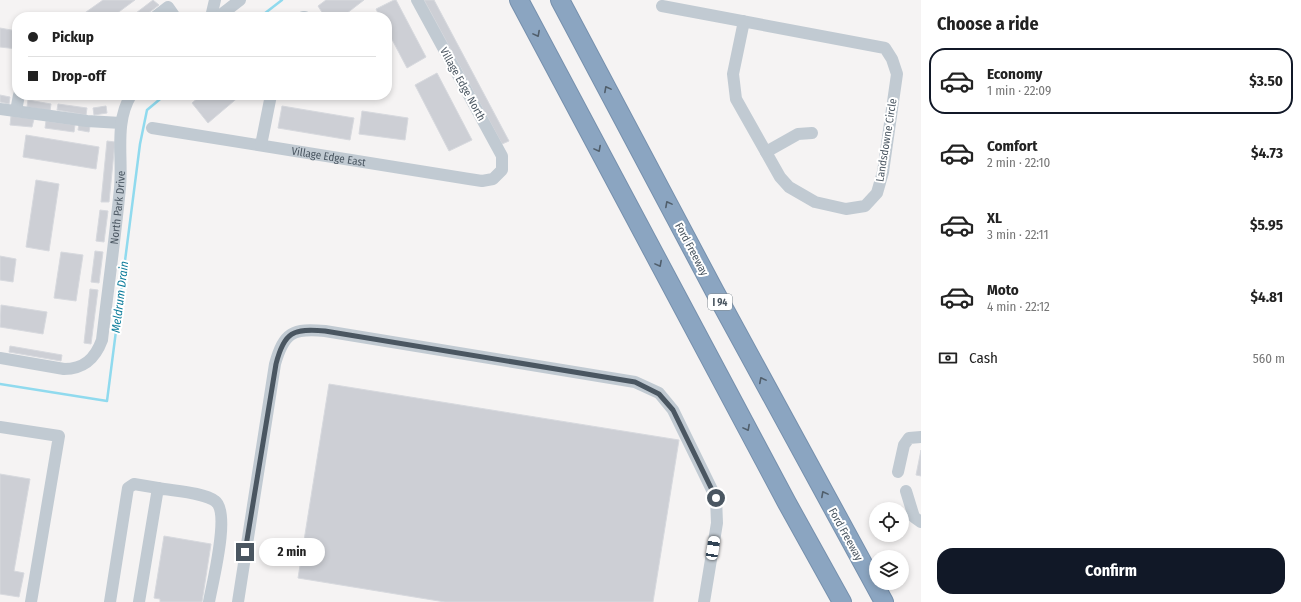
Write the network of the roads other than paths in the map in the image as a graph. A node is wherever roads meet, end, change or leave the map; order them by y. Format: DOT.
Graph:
graph roads {
  1 [pos="215,0"];
  2 [pos="240,0"];
  3 [pos="417,0"];
  4 [pos="519,0"];
  5 [pos="560,0"];
  6 [pos="662,6"];
  7 [pos="162,12"];
  8 [pos="172,12"];
  9 [pos="212,12"];
  10 [pos="230,12"];
  11 [pos="744,21"];
  12 [pos="18,100"];
  13 [pos="128,100"];
  14 [pos="270,100"];
  15 [pos="0,109"];
  16 [pos="16,111"];
  17 [pos="121,123"];
  18 [pos="152,128"];
  19 [pos="812,133"];
  20 [pos="261,145"];
  21 [pos="766,152"];
  22 [pos="502,170"];
  23 [pos="0,358"];
  24 [pos="0,427"];
  25 [pos="921,437"];
  26 [pos="898,472"];
  27 [pos="158,488"];
  28 [pos="906,491"];
  29 [pos="921,522"];
  30 [pos="31,602"];
  31 [pos="110,602"];
  32 [pos="138,602"];
  33 [pos="209,602"];
  34 [pos="238,602"];
  35 [pos="704,602"];
  36 [pos="842,602"];
  37 [pos="884,602"];
  1 -- 9 [label="street"];
  2 -- 10 [label="street"];
  3 -- 22 [label="street, Village Edge North"];
  4 -- 36 [label="highway, one-way"];
  37 -- 5 [label="highway, Ford Freeway / I 94, one-way"];
  6 -- 11 [label="street, Landsdowne Circle"];
  7 -- 8 [label="street"];
  11 -- 21 [label="street, Landsdowne Circle"];
  11 -- 21 [label="street, Landsdowne Circle"];
  12 -- 16 [label="street"];
  13 -- 17 [label="street, North Park Drive"];
  14 -- 20 [label="street"];
  15 -- 16 [label="street"];
  16 -- 17 [label="street"];
  17 -- 23 [label="street, North Park Drive"];
  18 -- 20 [label="street, Village Edge East"];
  19 -- 21 [label="street"];
  20 -- 22 [label="street, Village Edge East"];
  24 -- 30 [label="street"];
  25 -- 26 [label="street"];
  27 -- 31 [label="street"];
  27 -- 32 [label="street"];
  27 -- 33 [label="street"];
  28 -- 29 [label="street"];
  34 -- 35 [label="street"];
}
